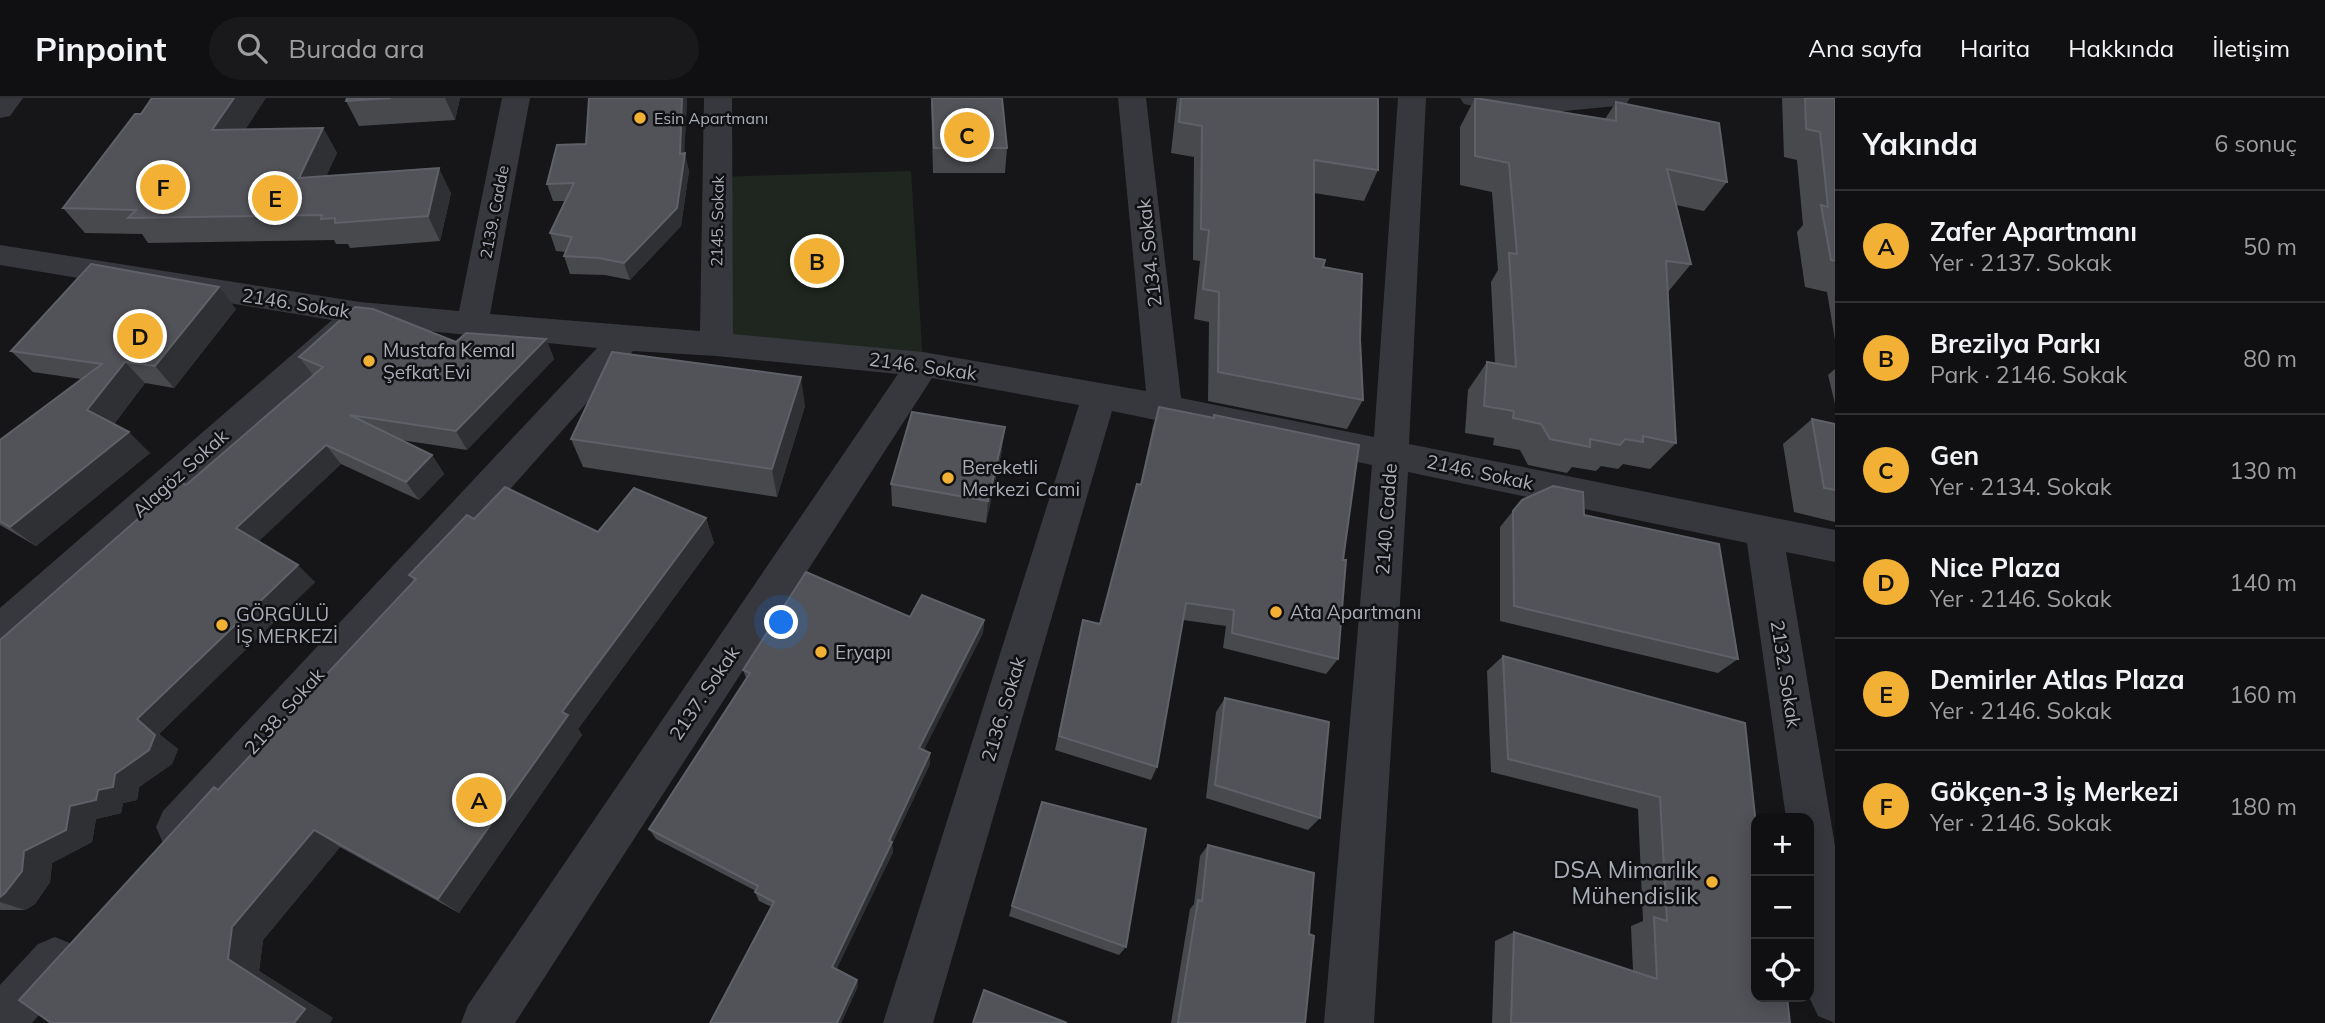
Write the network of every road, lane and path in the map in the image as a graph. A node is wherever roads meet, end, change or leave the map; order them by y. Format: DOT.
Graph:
graph roads {
  1 [pos="9,98"];
  2 [pos="516,98"];
  3 [pos="718,98"];
  4 [pos="1132,98"];
  5 [pos="1412,98"];
  6 [pos="1474,98"];
  7 [pos="1616,98"];
  8 [pos="0,110"];
  9 [pos="0,255"];
  10 [pos="55,264"];
  11 [pos="32,293"];
  12 [pos="360,313"];
  13 [pos="472,325"];
  14 [pos="625,339"];
  15 [pos="716,344"];
  16 [pos="923,364"];
  17 [pos="1098,396"];
  18 [pos="1165,408"];
  19 [pos="1391,454"];
  20 [pos="1764,531"];
  21 [pos="1835,546"];
  22 [pos="0,634"];
  23 [pos="1807,813"];
  24 [pos="1814,858"];
  25 [pos="149,859"];
  26 [pos="84,930"];
  27 [pos="1835,999"];
  28 [pos="0,1022"];
  29 [pos="486,1023"];
  30 [pos="908,1023"];
  31 [pos="1349,1023"];
  1 -- 8 [label="street"];
  2 -- 13 [label="street, 2139. Cadde"];
  3 -- 15 [label="street, 2145. Sokak"];
  4 -- 18 [label="street, 2134. Sokak"];
  5 -- 19 [label="street, 2140. Cadde"];
  6 -- 7 [label="street"];
  9 -- 10 [label="street, 2146. Sokak"];
  10 -- 11 [label="street"];
  10 -- 12 [label="street, 2146. Sokak"];
  12 -- 13 [label="street, 2146. Sokak"];
  12 -- 22 [label="street, Alagöz Sokak"];
  13 -- 14 [label="street, 2146. Sokak"];
  14 -- 15 [label="street, 2146. Sokak"];
  14 -- 25 [label="street, 2138. Sokak"];
  15 -- 16 [label="street, 2146. Sokak"];
  16 -- 17 [label="street, 2146. Sokak"];
  16 -- 29 [label="street, 2137. Sokak"];
  17 -- 18 [label="street, 2146. Sokak"];
  17 -- 30 [label="street, 2136. Sokak"];
  18 -- 19 [label="street, 2146. Sokak"];
  19 -- 20 [label="street, 2146. Sokak"];
  19 -- 31 [label="street, 2140. Cadde"];
  20 -- 21 [label="street, 2146. Sokak"];
  20 -- 23 [label="street, 2132. Sokak"];
  24 -- 27 [label="street"];
  26 -- 28 [label="street"];
}
